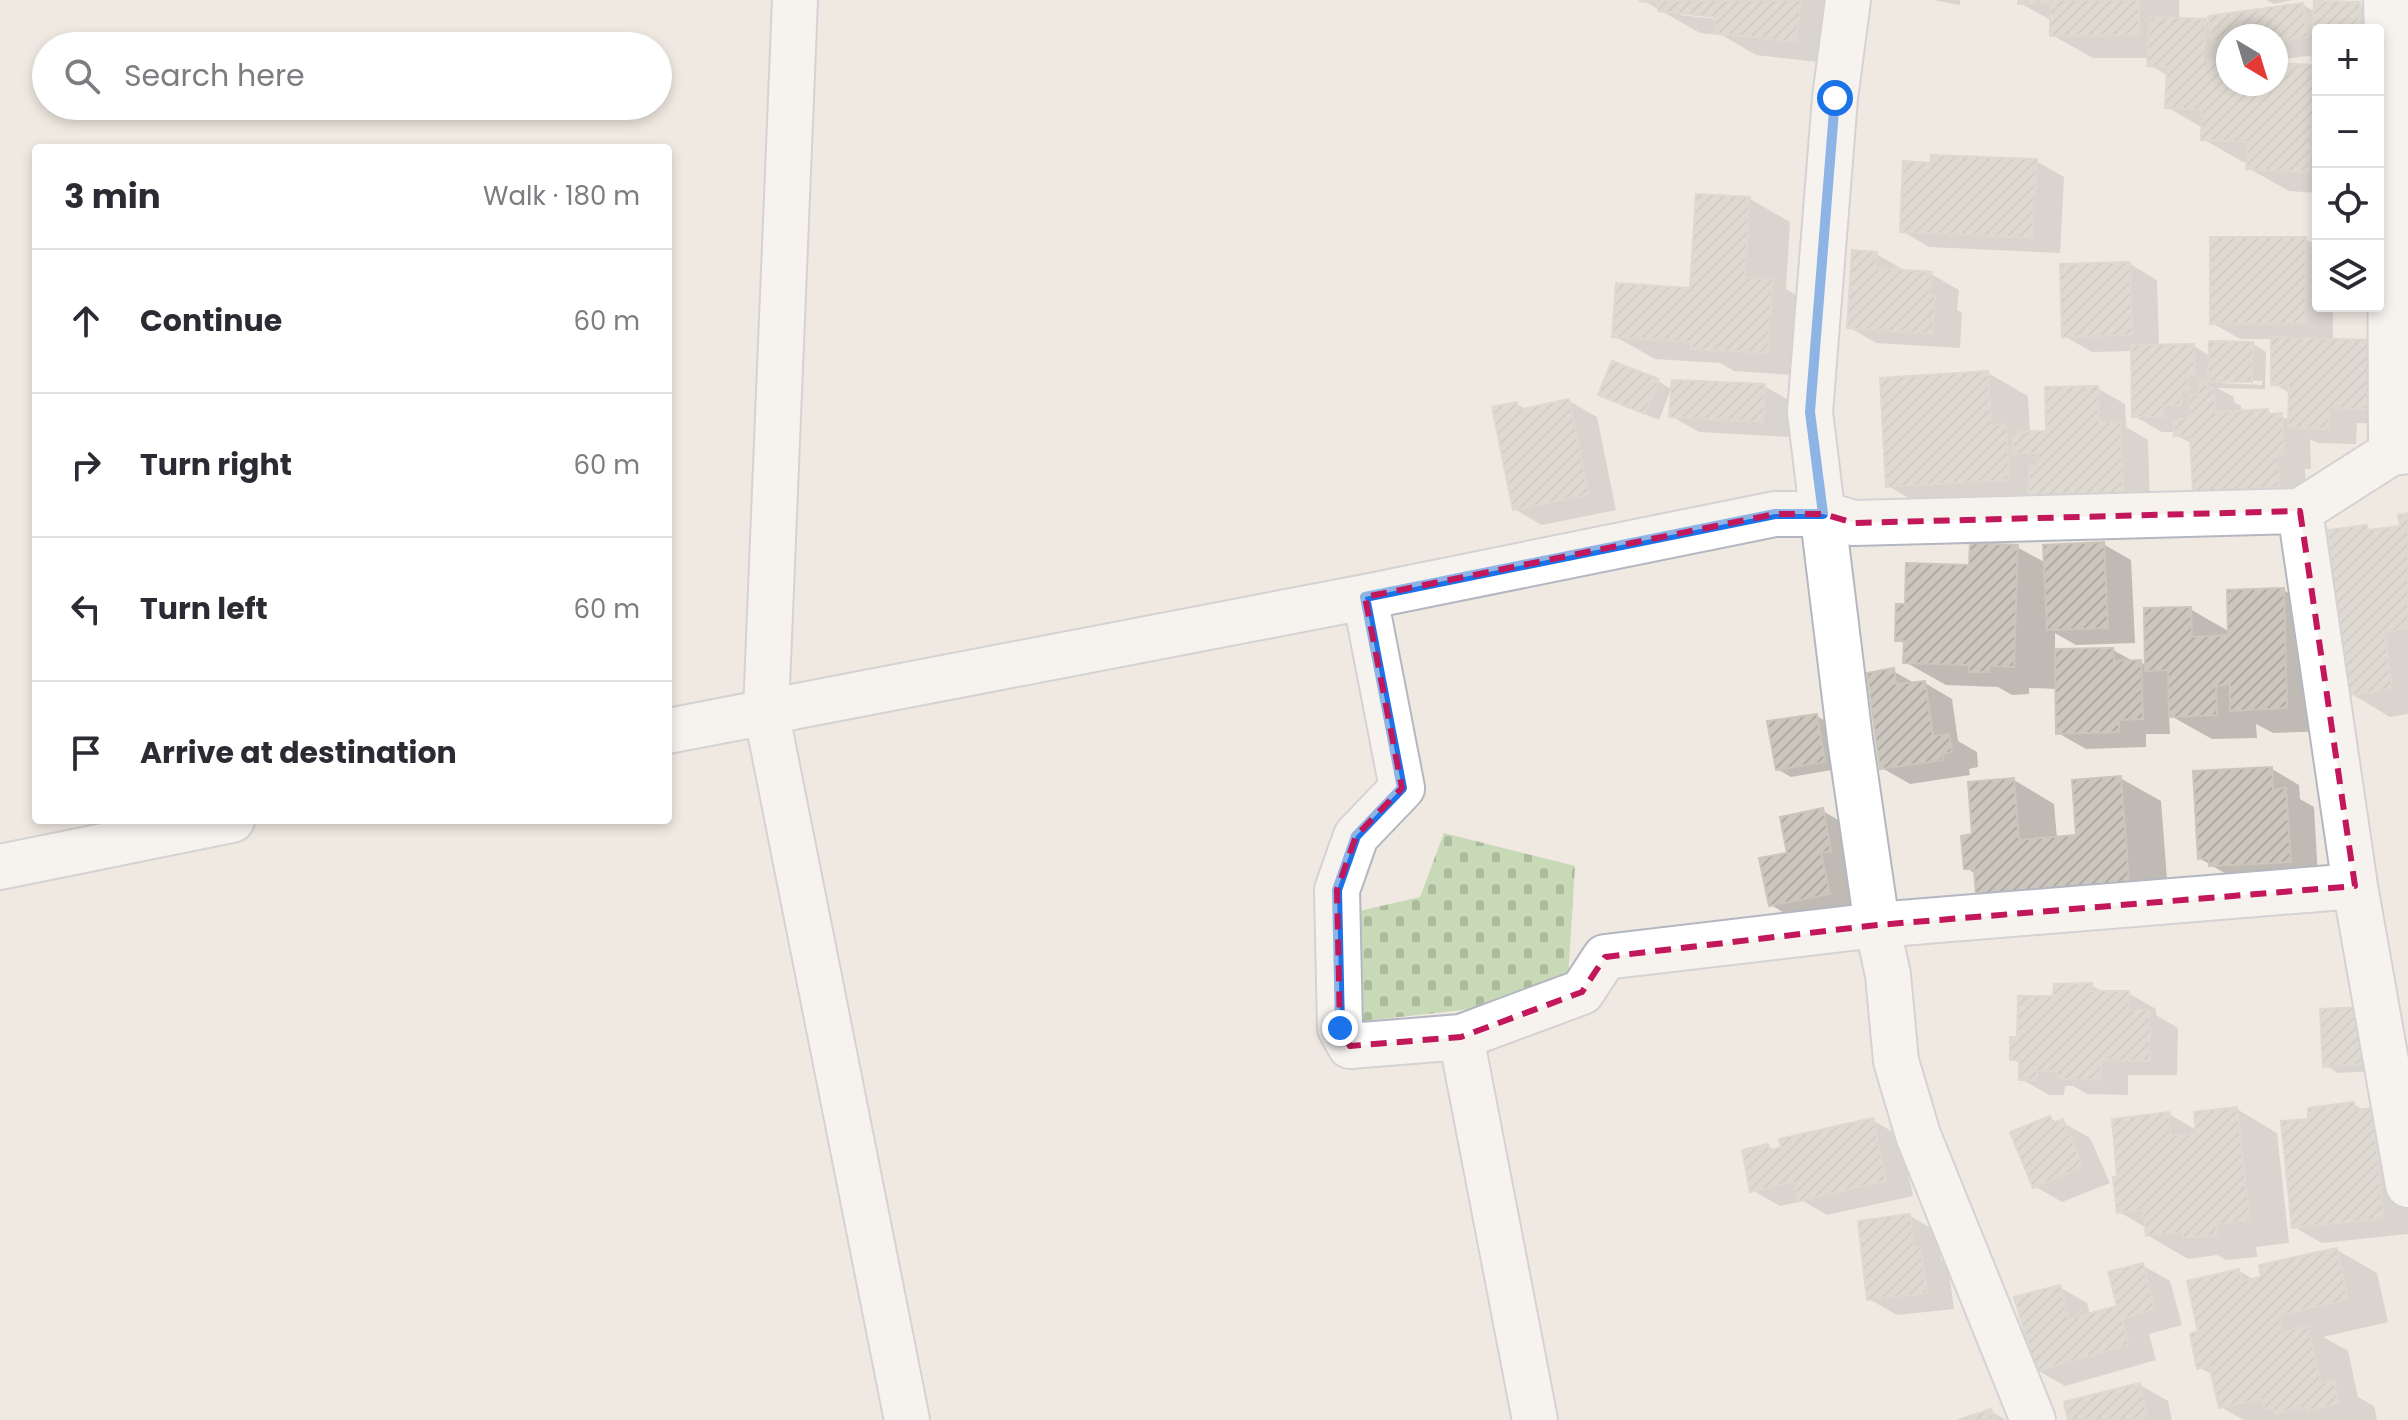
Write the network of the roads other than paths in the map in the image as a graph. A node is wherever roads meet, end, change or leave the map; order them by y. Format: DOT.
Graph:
graph roads {
  1 [pos="795,0"];
  2 [pos="1848,0"];
  3 [pos="2386,0"];
  4 [pos="2399,452"];
  5 [pos="2300,511"];
  6 [pos="1823,514"];
  7 [pos="1365,597"];
  8 [pos="766,711"];
  9 [pos="672,730"];
  10 [pos="212,824"];
  11 [pos="0,867"];
  12 [pos="2355,886"];
  13 [pos="1877,925"];
  14 [pos="1461,1037"];
  15 [pos="2408,1185"];
  16 [pos="907,1420"];
  17 [pos="1535,1420"];
  18 [pos="2033,1420"];
  1 -- 8 [label="street"];
  2 -- 6 [label="street"];
  3 -- 4 [label="street"];
  4 -- 5 [label="street"];
  5 -- 6 [label="street"];
  5 -- 12 [label="street"];
  6 -- 7 [label="street"];
  6 -- 13 [label="street"];
  7 -- 8 [label="street"];
  7 -- 14 [label="street"];
  8 -- 9 [label="street"];
  8 -- 16 [label="street"];
  10 -- 11 [label="street"];
  12 -- 13 [label="street"];
  12 -- 15 [label="street"];
  13 -- 14 [label="street"];
  13 -- 18 [label="street"];
  14 -- 17 [label="street"];
}
